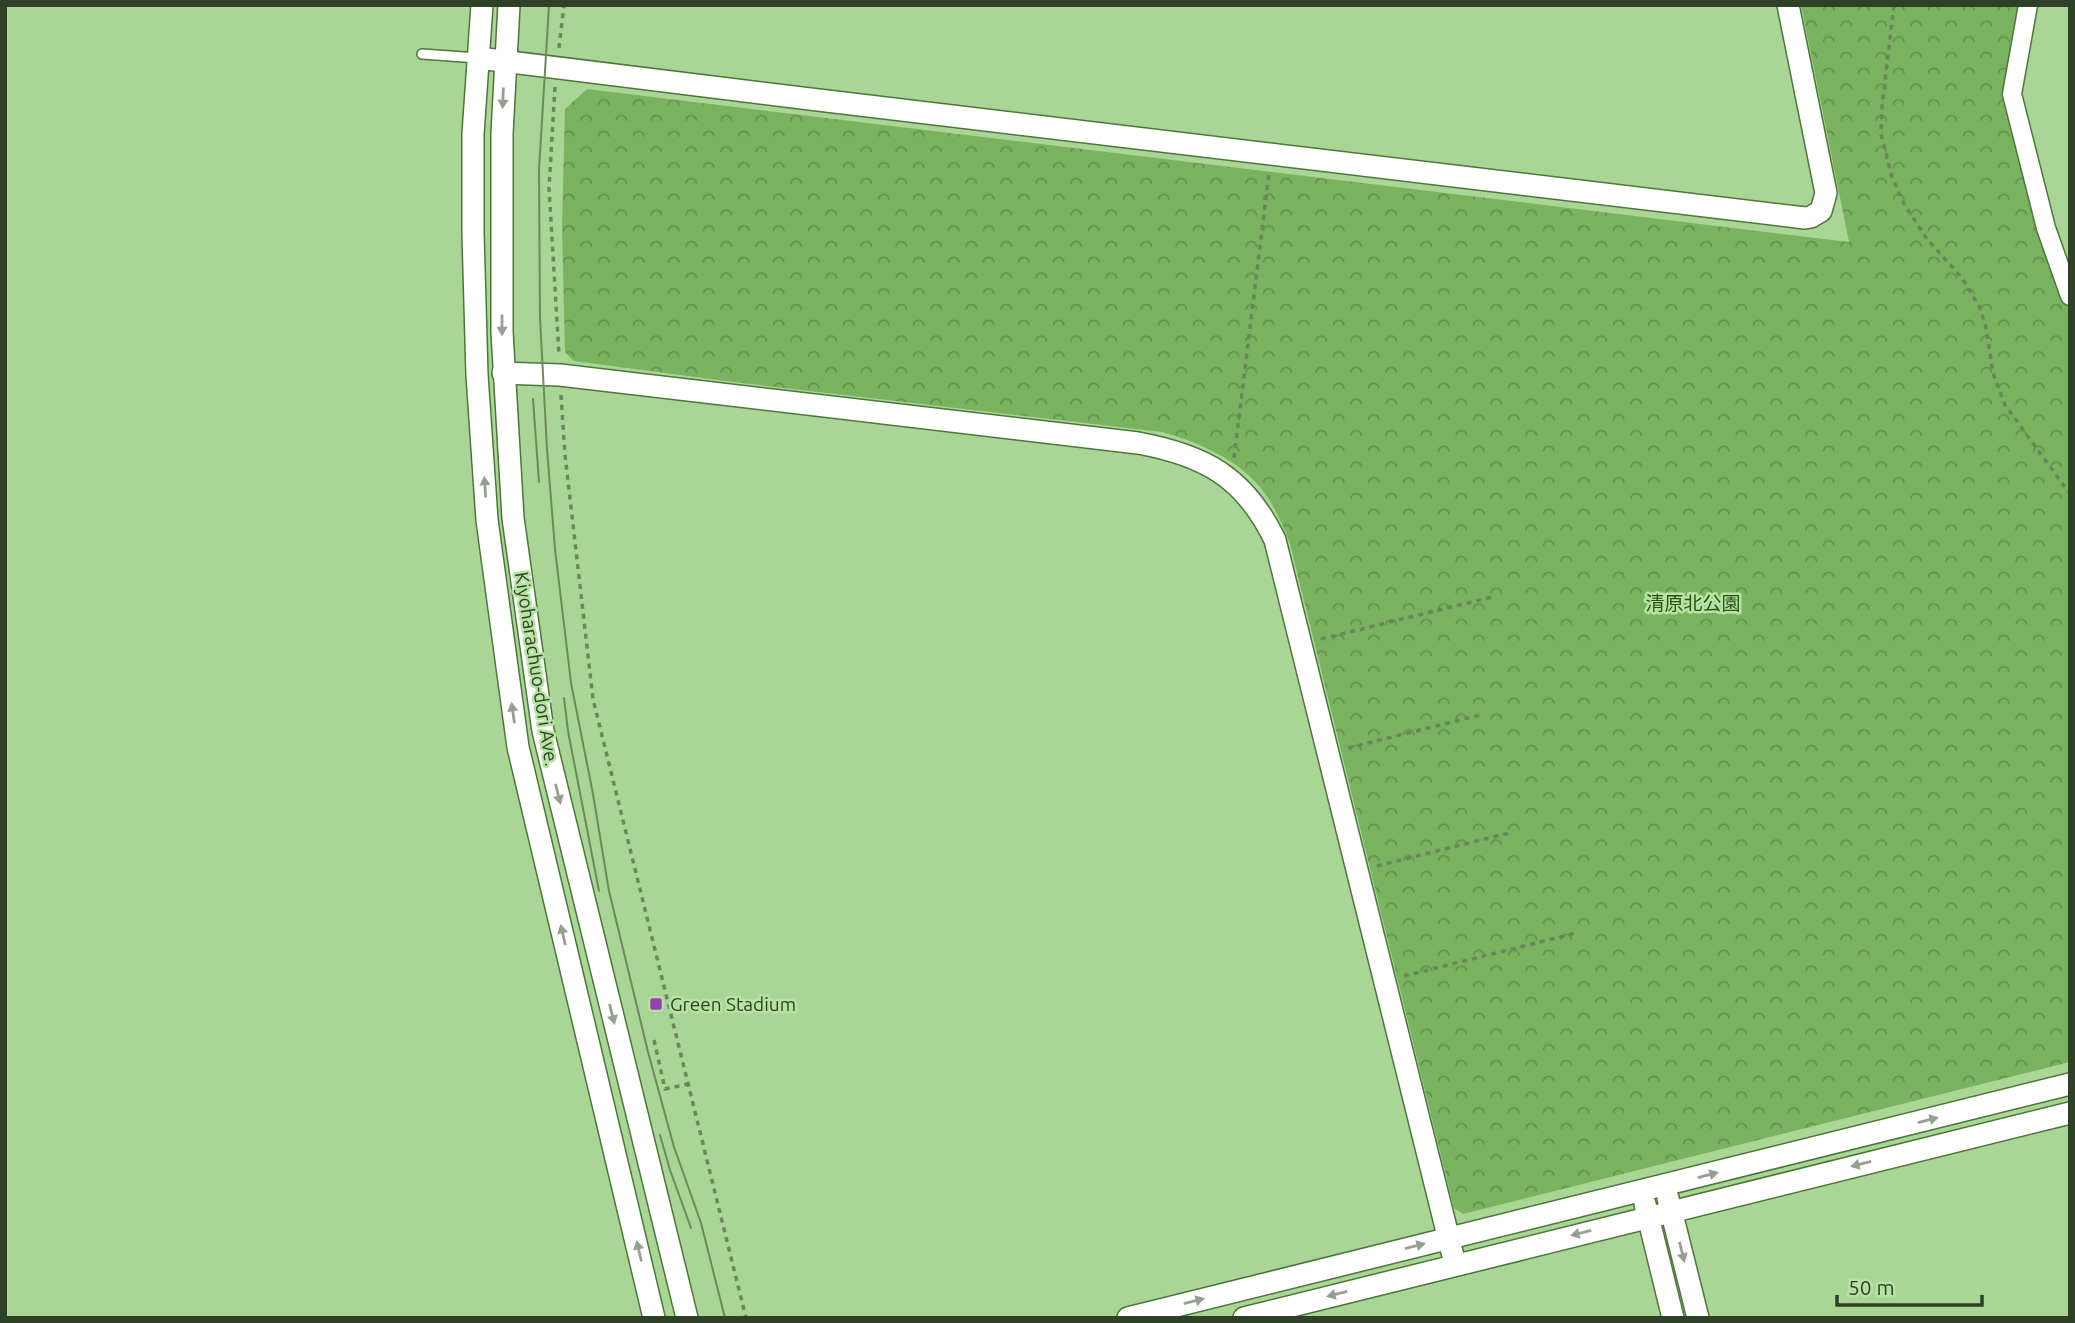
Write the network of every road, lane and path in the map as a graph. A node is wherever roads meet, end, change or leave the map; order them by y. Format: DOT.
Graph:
graph roads {
  1 [pos="482,5"];
  2 [pos="509,5"];
  3 [pos="564,5"];
  4 [pos="1788,5"];
  5 [pos="1894,5"];
  6 [pos="2028,5"];
  7 [pos="422,54"];
  8 [pos="478,58"];
  9 [pos="505,60"];
  10 [pos="558,68"];
  11 [pos="1270,168"];
  12 [pos="2070,296"];
  13 [pos="559,358"];
  14 [pos="503,373"];
  15 [pos="561,391"];
  16 [pos="1233,467"];
  17 [pos="2070,495"];
  18 [pos="1492,597"];
  19 [pos="1312,641"];
  20 [pos="1485,714"];
  21 [pos="1339,750"];
  22 [pos="1513,832"];
  23 [pos="1368,869"];
  24 [pos="1576,933"];
  25 [pos="1395,978"];
  26 [pos="654,1040"];
  27 [pos="688,1084"];
  28 [pos="2070,1084"];
  29 [pos="2070,1113"];
  30 [pos="1665,1185"];
  31 [pos="1641,1191"];
  32 [pos="1671,1210"];
  33 [pos="1648,1216"];
  34 [pos="1449,1238"];
  35 [pos="1455,1265"];
  36 [pos="654,1318"];
  37 [pos="687,1318"];
  38 [pos="746,1318"];
  39 [pos="1128,1318"];
  40 [pos="1244,1318"];
  41 [pos="1673,1318"];
  42 [pos="1698,1318"];
  1 -- 8 [label="street, Kiyoharachuo-dori Ave."];
  2 -- 9 [label="street, Kiyoharachuo-dori Ave."];
  3 -- 10 [label="path"];
  4 -- 10 [label="street"];
  5 -- 17 [label="path"];
  6 -- 12 [label="street"];
  7 -- 8 [label="lane"];
  8 -- 9 [label="street"];
  36 -- 8 [label="street, Kiyoharachuo-dori Ave., one-way"];
  9 -- 10 [label="street"];
  9 -- 14 [label="street, Kiyoharachuo-dori Ave., one-way"];
  10 -- 13 [label="path"];
  11 -- 16 [label="path"];
  14 -- 34 [label="street"];
  14 -- 37 [label="street, Kiyoharachuo-dori Ave., one-way"];
  15 -- 27 [label="path"];
  18 -- 19 [label="path"];
  20 -- 21 [label="path"];
  22 -- 23 [label="path"];
  24 -- 25 [label="path"];
  26 -- 27 [label="path"];
  27 -- 38 [label="path"];
  30 -- 28 [label="street, one-way"];
  29 -- 32 [label="street, one-way"];
  30 -- 31 [label="street"];
  30 -- 32 [label="street"];
  31 -- 33 [label="street"];
  31 -- 34 [label="street"];
  32 -- 33 [label="street"];
  32 -- 42 [label="street, one-way"];
  33 -- 35 [label="street, one-way"];
  33 -- 41 [label="street"];
  34 -- 35 [label="street"];
  39 -- 34 [label="street, one-way"];
  35 -- 40 [label="street, one-way"];
}
